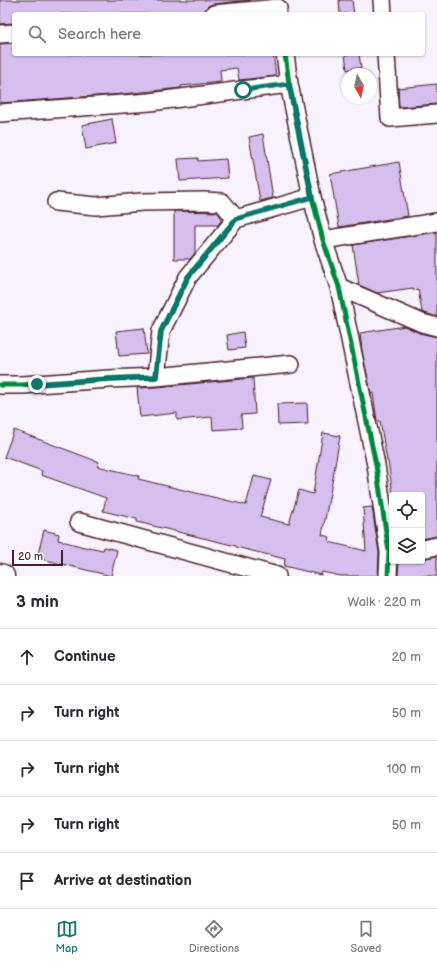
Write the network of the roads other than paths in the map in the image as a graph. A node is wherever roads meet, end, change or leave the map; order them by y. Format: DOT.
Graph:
graph roads {
  1 [pos="382,0"];
  2 [pos="278,7"];
  3 [pos="232,12"];
  4 [pos="383,12"];
  5 [pos="12,33"];
  6 [pos="0,34"];
  7 [pos="285,56"];
  8 [pos="386,56"];
  9 [pos="289,84"];
  10 [pos="0,113"];
  11 [pos="437,114"];
  12 [pos="312,197"];
  13 [pos="56,202"];
  14 [pos="236,219"];
  15 [pos="437,222"];
  16 [pos="323,240"];
  17 [pos="339,287"];
  18 [pos="437,327"];
  19 [pos="291,364"];
  20 [pos="156,377"];
  21 [pos="0,385"];
  22 [pos="79,522"];
  23 [pos="389,546"];
  24 [pos="437,546"];
  25 [pos="425,548"];
  26 [pos="389,564"];
  27 [pos="277,576"];
  28 [pos="388,576"];
  1 -- 4 [label="street"];
  2 -- 3 [label="street"];
  5 -- 6 [label="street"];
  7 -- 9 [label="street"];
  8 -- 11 [label="street"];
  9 -- 10 [label="street"];
  9 -- 12 [label="street"];
  12 -- 14 [label="street"];
  12 -- 16 [label="street"];
  13 -- 14 [label="street"];
  14 -- 20 [label="street"];
  15 -- 16 [label="street"];
  16 -- 17 [label="street"];
  17 -- 18 [label="street"];
  17 -- 23 [label="street"];
  19 -- 20 [label="street"];
  20 -- 21 [label="street"];
  22 -- 27 [label="street"];
  24 -- 25 [label="street"];
  26 -- 28 [label="street"];
}
